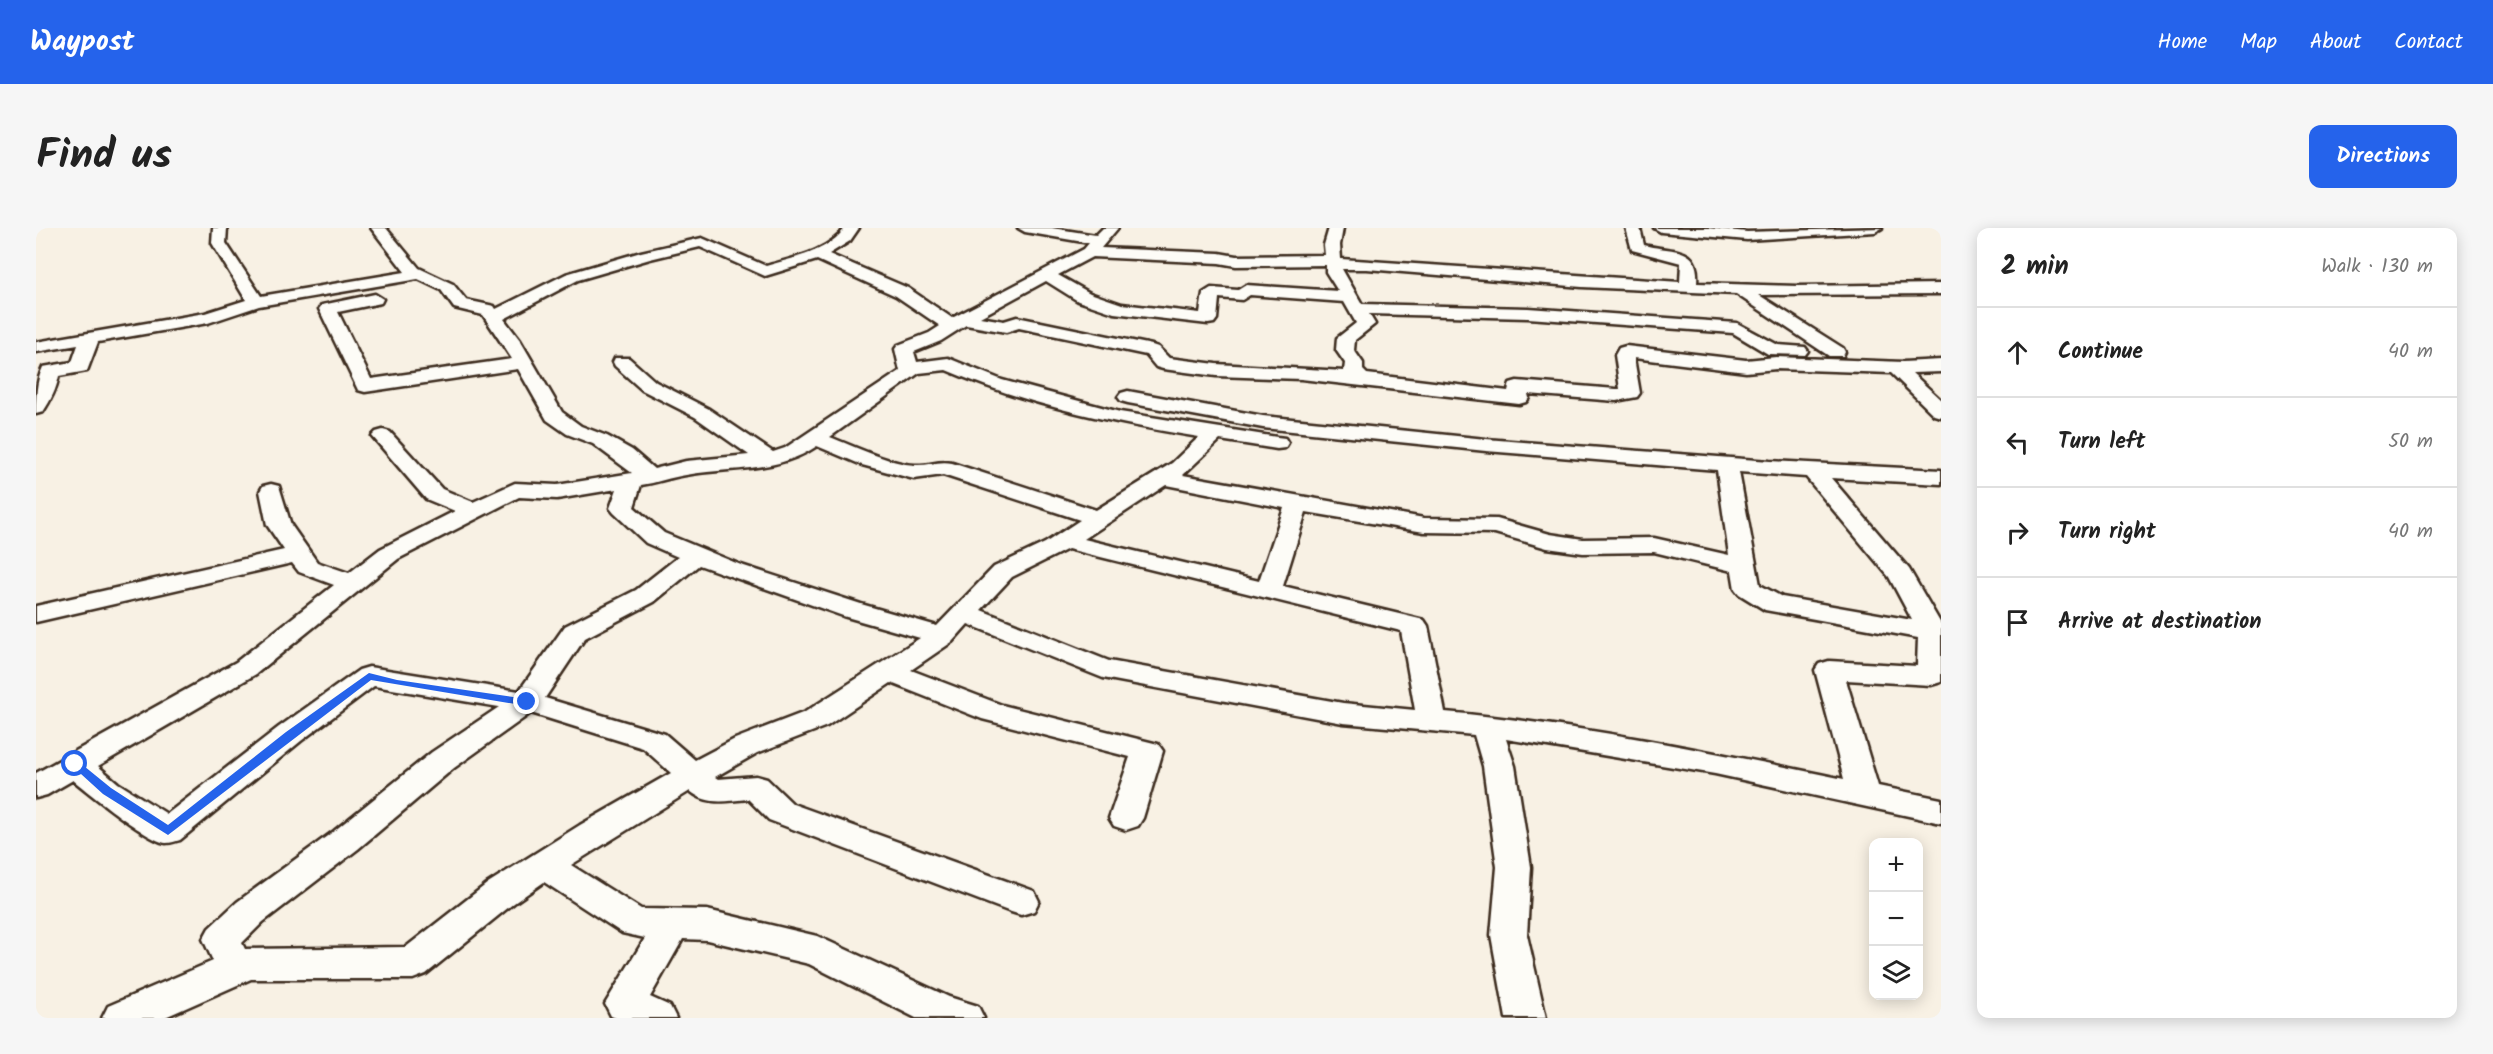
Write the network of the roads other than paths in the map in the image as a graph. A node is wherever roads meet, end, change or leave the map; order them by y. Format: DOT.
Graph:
graph roads {
  1 [pos="220,228"];
  2 [pos="378,228"];
  3 [pos="852,228"];
  4 [pos="1025,228"];
  5 [pos="1336,228"];
  6 [pos="1633,228"];
  7 [pos="1661,228"];
  8 [pos="1875,228"];
  9 [pos="1100,240"];
  10 [pos="818,255"];
  11 [pos="1333,262"];
  12 [pos="420,274"];
  13 [pos="1047,276"];
  14 [pos="440,284"];
  15 [pos="1688,287"];
  16 [pos="1739,289"];
  17 [pos="1941,289"];
  18 [pos="256,302"];
  19 [pos="1354,303"];
  20 [pos="494,317"];
  21 [pos="957,322"];
  22 [pos="90,338"];
  23 [pos="36,347"];
  24 [pos="1836,352"];
  25 [pos="622,362"];
  26 [pos="523,363"];
  27 [pos="1868,366"];
  28 [pos="1941,366"];
  29 [pos="1896,368"];
  30 [pos="908,369"];
  31 [pos="1362,379"];
  32 [pos="1128,396"];
  33 [pos="36,408"];
  34 [pos="1941,411"];
  35 [pos="1213,435"];
  36 [pos="383,436"];
  37 [pos="814,438"];
  38 [pos="1276,443"];
  39 [pos="769,459"];
  40 [pos="1727,464"];
  41 [pos="1813,471"];
  42 [pos="1941,477"];
  43 [pos="1163,478"];
  44 [pos="640,479"];
  45 [pos="270,491"];
  46 [pos="1298,504"];
  47 [pos="473,511"];
  48 [pos="1098,518"];
  49 [pos="1064,541"];
  50 [pos="298,554"];
  51 [pos="696,555"];
  52 [pos="1744,566"];
  53 [pos="353,582"];
  54 [pos="1268,591"];
  55 [pos="36,614"];
  56 [pos="964,614"];
  57 [pos="942,636"];
  58 [pos="1935,651"];
  59 [pos="888,671"];
  60 [pos="527,702"];
  61 [pos="1432,721"];
  62 [pos="1486,726"];
  63 [pos="75,764"];
  64 [pos="692,776"];
  65 [pos="36,787"];
  66 [pos="1864,795"];
  67 [pos="1940,814"];
  68 [pos="1126,818"];
  69 [pos="544,865"];
  70 [pos="1022,901"];
  71 [pos="673,924"];
  72 [pos="235,969"];
  73 [pos="122,1018"];
  74 [pos="656,1018"];
  75 [pos="964,1018"];
  76 [pos="1526,1018"];
  1 -- 18 [label="street"];
  2 -- 12 [label="street"];
  3 -- 10 [label="street"];
  4 -- 9 [label="street"];
  5 -- 11 [label="street"];
  6 -- 15 [label="street"];
  7 -- 8 [label="street"];
  9 -- 11 [label="street"];
  9 -- 13 [label="street"];
  10 -- 20 [label="street"];
  10 -- 21 [label="street"];
  11 -- 15 [label="street"];
  11 -- 19 [label="street"];
  12 -- 14 [label="street"];
  12 -- 18 [label="street"];
  13 -- 19 [label="street"];
  13 -- 21 [label="street"];
  14 -- 20 [label="street"];
  14 -- 26 [label="street"];
  15 -- 16 [label="street"];
  16 -- 17 [label="street"];
  16 -- 24 [label="street"];
  18 -- 22 [label="street"];
  19 -- 24 [label="street"];
  19 -- 31 [label="street"];
  20 -- 26 [label="street"];
  21 -- 30 [label="street"];
  21 -- 31 [label="street"];
  22 -- 23 [label="street"];
  22 -- 33 [label="street"];
  24 -- 27 [label="street"];
  25 -- 39 [label="street"];
  26 -- 44 [label="street"];
  27 -- 29 [label="street"];
  27 -- 31 [label="street"];
  28 -- 29 [label="street"];
  29 -- 34 [label="street"];
  30 -- 35 [label="street"];
  30 -- 37 [label="street"];
  32 -- 40 [label="street"];
  35 -- 38 [label="street"];
  35 -- 43 [label="street"];
  36 -- 47 [label="street"];
  37 -- 39 [label="street"];
  37 -- 48 [label="street"];
  39 -- 44 [label="street"];
  40 -- 41 [label="street"];
  40 -- 52 [label="street"];
  41 -- 42 [label="street"];
  41 -- 58 [label="street"];
  43 -- 46 [label="street"];
  43 -- 48 [label="street"];
  44 -- 47 [label="street"];
  44 -- 51 [label="street"];
  45 -- 50 [label="street"];
  46 -- 52 [label="street"];
  46 -- 54 [label="street"];
  47 -- 53 [label="street"];
  48 -- 49 [label="street"];
  49 -- 54 [label="street"];
  49 -- 56 [label="street"];
  50 -- 53 [label="street"];
  50 -- 55 [label="street"];
  51 -- 57 [label="street"];
  51 -- 60 [label="street"];
  52 -- 58 [label="street"];
  53 -- 63 [label="street"];
  54 -- 61 [label="street"];
  56 -- 57 [label="street"];
  56 -- 61 [label="street"];
  57 -- 59 [label="street"];
  58 -- 66 [label="street"];
  59 -- 64 [label="street"];
  59 -- 68 [label="street"];
  60 -- 63 [label="street"];
  60 -- 64 [label="street"];
  60 -- 72 [label="street"];
  61 -- 62 [label="street"];
  62 -- 66 [label="street"];
  62 -- 76 [label="street"];
  63 -- 65 [label="street"];
  64 -- 69 [label="street"];
  64 -- 70 [label="street"];
  66 -- 67 [label="street"];
  69 -- 71 [label="street"];
  69 -- 72 [label="street"];
  71 -- 74 [label="street"];
  71 -- 75 [label="street"];
  72 -- 73 [label="street"];
}
